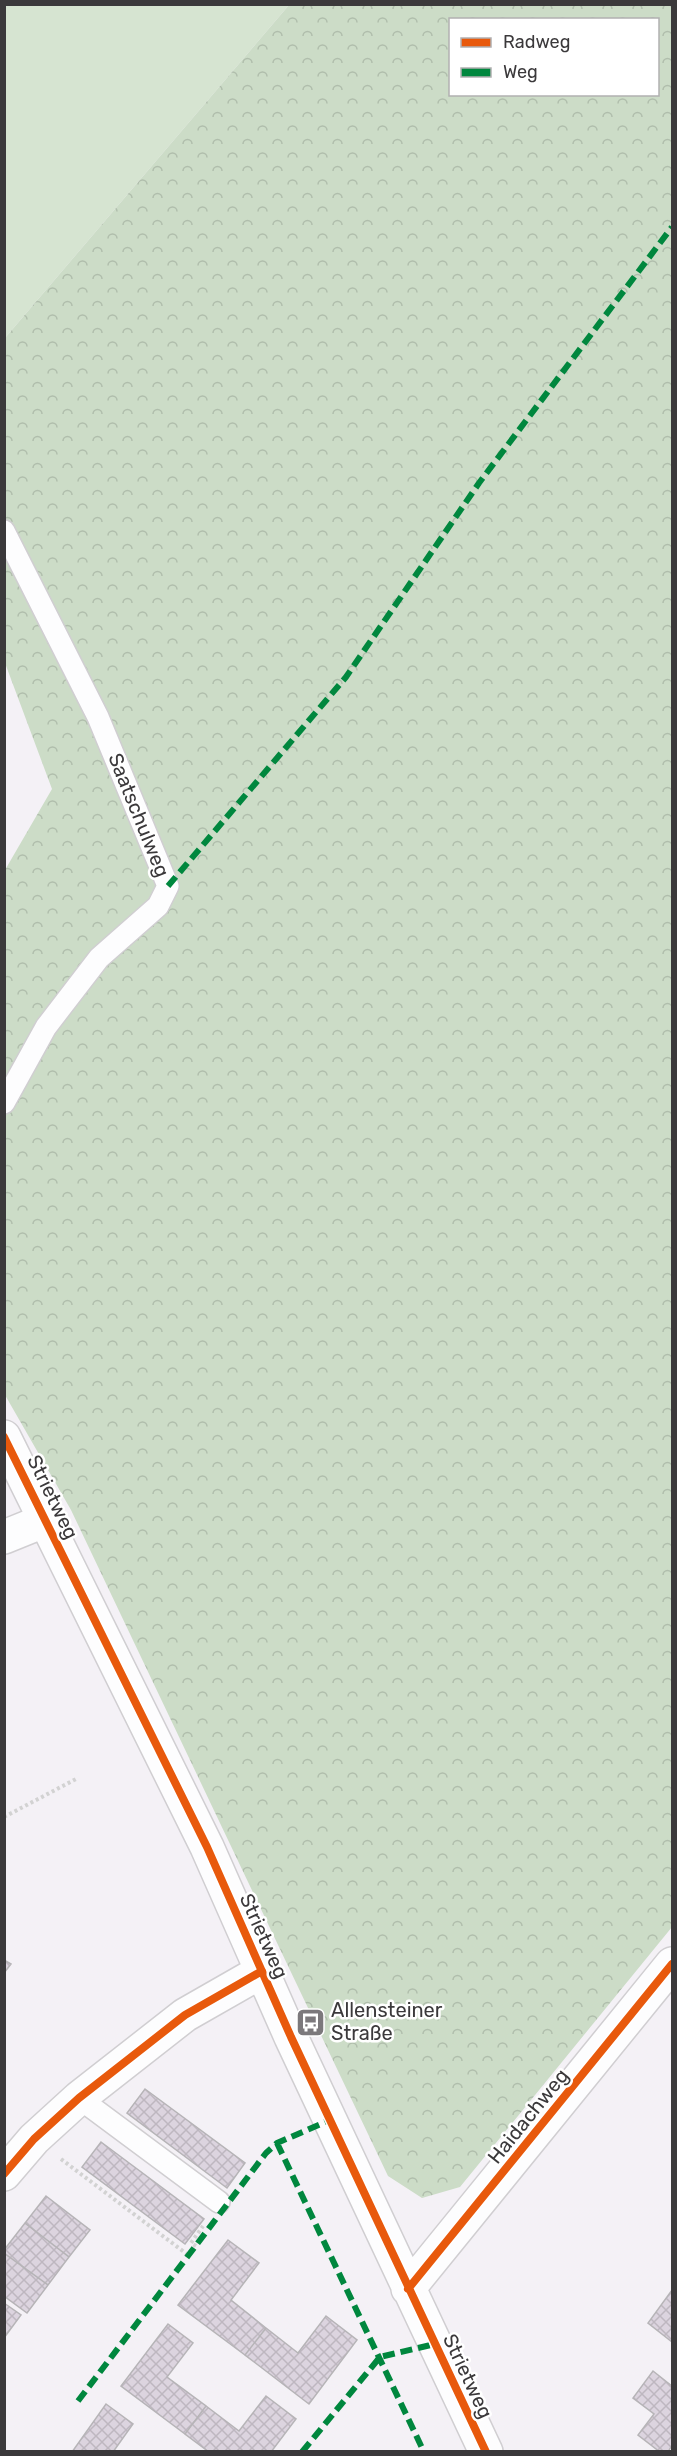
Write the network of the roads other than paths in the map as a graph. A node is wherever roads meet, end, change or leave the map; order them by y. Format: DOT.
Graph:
graph roads {
  1 [pos="4,531"];
  2 [pos="4,1103"];
  3 [pos="4,1437"];
  4 [pos="46,1520"];
  5 [pos="4,1537"];
  6 [pos="672,1964"];
  7 [pos="262,1971"];
  8 [pos="79,2098"];
  9 [pos="4,2174"];
  10 [pos="219,2202"];
  11 [pos="408,2289"];
  12 [pos="486,2451"];
  1 -- 2 [label="lane, Saatschulweg"];
  3 -- 4 [label="street, Strietweg"];
  4 -- 5 [label="street"];
  4 -- 7 [label="street, Strietweg"];
  6 -- 11 [label="street, Haidachweg"];
  7 -- 8 [label="street"];
  7 -- 11 [label="street, Strietweg"];
  8 -- 9 [label="street"];
  8 -- 10 [label="lane"];
  11 -- 12 [label="street, Strietweg"];
}
